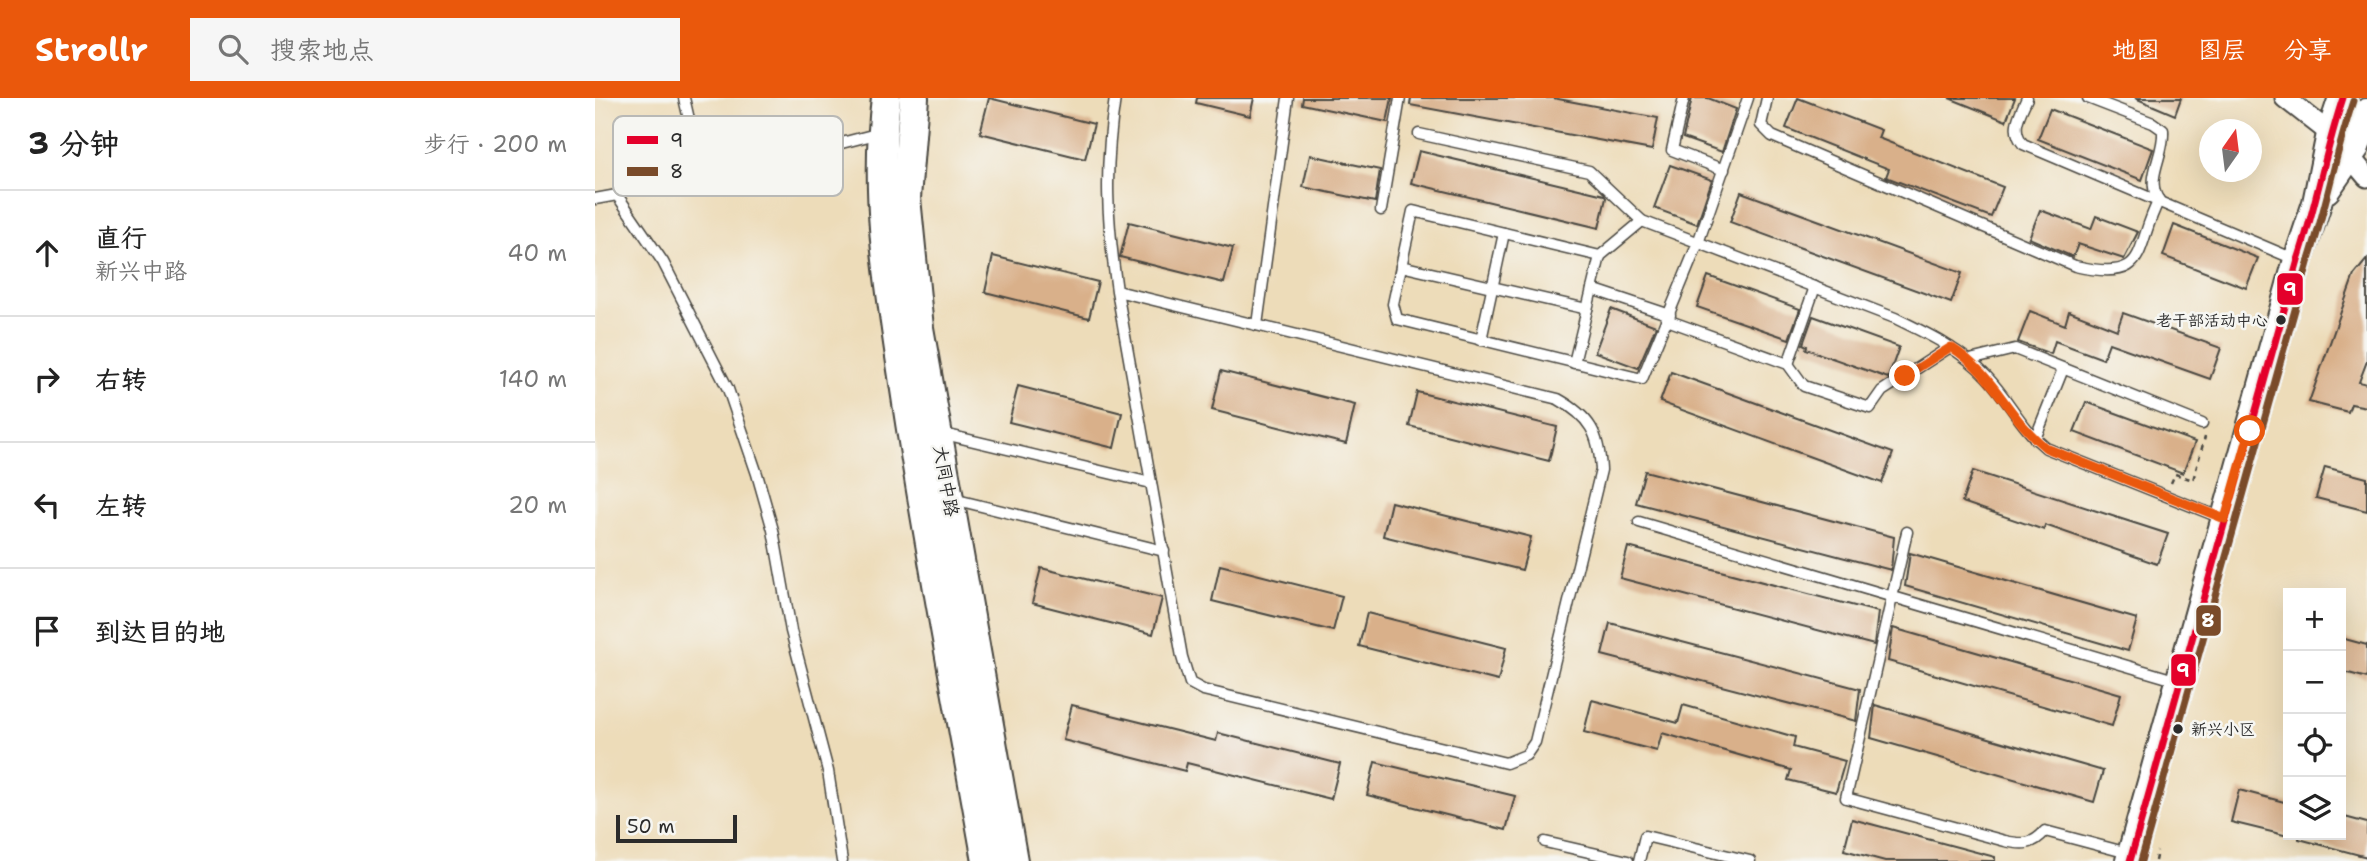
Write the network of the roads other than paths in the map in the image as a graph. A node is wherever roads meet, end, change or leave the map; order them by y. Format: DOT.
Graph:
graph roads {
  1 [pos="684,98"];
  2 [pos="886,98"];
  3 [pos="914,98"];
  4 [pos="1115,98"];
  5 [pos="1288,98"];
  6 [pos="1400,98"];
  7 [pos="1684,98"];
  8 [pos="1747,98"];
  9 [pos="1767,98"];
  10 [pos="2027,98"];
  11 [pos="2088,98"];
  12 [pos="2285,98"];
  13 [pos="2343,98"];
  14 [pos="2367,113"];
  15 [pos="688,116"];
  16 [pos="882,133"];
  17 [pos="1419,134"];
  18 [pos="2342,140"];
  19 [pos="843,143"];
  20 [pos="1724,170"];
  21 [pos="2367,177"];
  22 [pos="613,196"];
  23 [pos="618,196"];
  24 [pos="595,199"];
  25 [pos="2159,200"];
  26 [pos="1381,211"];
  27 [pos="1642,221"];
  28 [pos="1504,233"];
  29 [pos="1698,243"];
  30 [pos="1600,256"];
  31 [pos="2298,260"];
  32 [pos="1401,265"];
  33 [pos="1492,286"];
  34 [pos="1815,287"];
  35 [pos="1592,289"];
  36 [pos="1117,291"];
  37 [pos="1587,309"];
  38 [pos="1669,317"];
  39 [pos="1257,325"];
  40 [pos="1482,340"];
  41 [pos="1951,347"];
  42 [pos="1970,360"];
  43 [pos="1574,363"];
  44 [pos="1788,364"];
  45 [pos="2063,369"];
  46 [pos="2202,424"];
  47 [pos="937,432"];
  48 [pos="2035,439"];
  49 [pos="1151,483"];
  50 [pos="949,498"];
  51 [pos="2225,519"];
  52 [pos="1639,522"];
  53 [pos="1907,532"];
  54 [pos="1164,551"];
  55 [pos="1893,596"];
  56 [pos="2179,682"];
  57 [pos="1545,842"];
  58 [pos="2131,858"];
  59 [pos="842,861"];
  60 [pos="987,861"];
  61 [pos="1013,861"];
  62 [pos="1628,861"];
  63 [pos="1639,861"];
  64 [pos="1750,861"];
  1 -- 15 [label="lane"];
  2 -- 16 [label="main road, 大同中路"];
  3 -- 47 [label="main road, 大同中路"];
  4 -- 36 [label="lane"];
  5 -- 39 [label="lane"];
  6 -- 26 [label="lane"];
  7 -- 20 [label="lane"];
  8 -- 20 [label="lane"];
  9 -- 25 [label="lane"];
  10 -- 25 [label="lane"];
  11 -- 25 [label="lane"];
  12 -- 18 [label="street"];
  13 -- 18 [label="main road"];
  14 -- 18 [label="main road"];
  16 -- 19 [label="lane"];
  16 -- 60 [label="main road, 大同中路"];
  17 -- 27 [label="lane"];
  18 -- 21 [label="street"];
  18 -- 31 [label="main road"];
  20 -- 29 [label="lane"];
  22 -- 24 [label="lane"];
  23 -- 59 [label="lane"];
  25 -- 31 [label="lane"];
  27 -- 29 [label="lane"];
  27 -- 30 [label="lane"];
  28 -- 30 [label="lane"];
  28 -- 32 [label="lane"];
  28 -- 33 [label="lane"];
  29 -- 34 [label="lane"];
  29 -- 38 [label="lane"];
  30 -- 35 [label="lane"];
  31 -- 51 [label="main road"];
  32 -- 33 [label="lane"];
  32 -- 40 [label="lane"];
  33 -- 37 [label="lane"];
  33 -- 40 [label="lane"];
  34 -- 41 [label="lane"];
  34 -- 44 [label="lane"];
  35 -- 37 [label="lane"];
  35 -- 38 [label="lane"];
  36 -- 39 [label="lane"];
  36 -- 49 [label="lane"];
  37 -- 43 [label="lane"];
  38 -- 43 [label="lane"];
  38 -- 44 [label="lane"];
  39 -- 54 [label="lane"];
  40 -- 43 [label="lane"];
  41 -- 42 [label="lane"];
  41 -- 44 [label="lane"];
  42 -- 45 [label="lane"];
  42 -- 48 [label="lane"];
  45 -- 46 [label="lane"];
  45 -- 48 [label="lane"];
  47 -- 49 [label="lane"];
  47 -- 50 [label="main road, 大同中路"];
  48 -- 51 [label="lane"];
  49 -- 54 [label="lane"];
  50 -- 54 [label="lane"];
  50 -- 61 [label="main road, 大同中路"];
  51 -- 56 [label="main road"];
  52 -- 55 [label="lane"];
  53 -- 55 [label="lane"];
  55 -- 56 [label="lane"];
  55 -- 58 [label="lane"];
  56 -- 58 [label="main road"];
  57 -- 62 [label="lane"];
  63 -- 64 [label="lane"];
}
